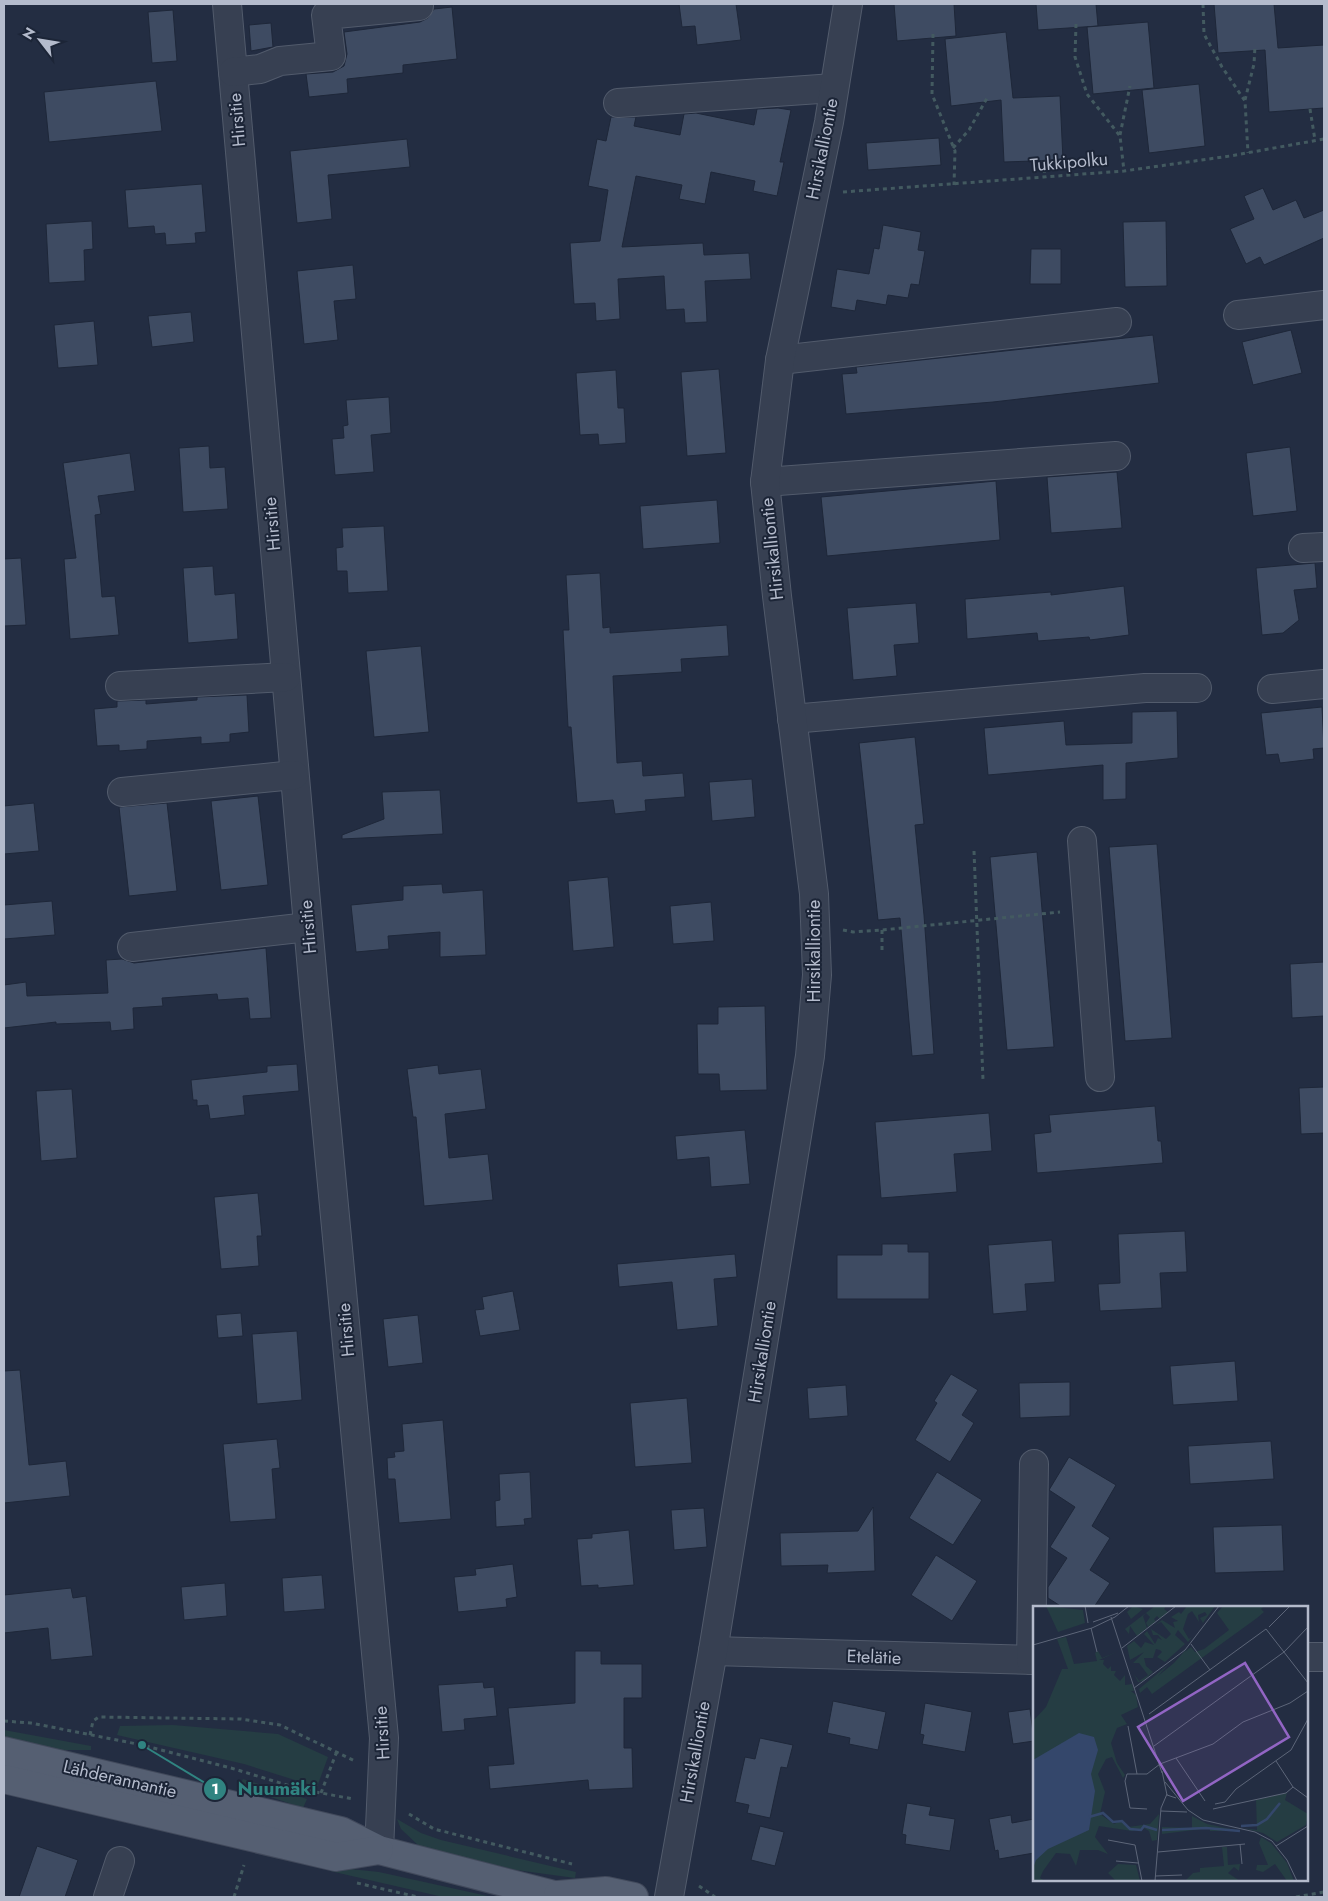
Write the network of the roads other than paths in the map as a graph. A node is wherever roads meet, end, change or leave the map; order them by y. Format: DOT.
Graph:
graph roads {
  1 [pos="227,4"];
  2 [pos="848,4"];
  3 [pos="419,6"];
  4 [pos="233,72"];
  5 [pos="834,88"];
  6 [pos="618,103"];
  7 [pos="1324,305"];
  8 [pos="1238,314"];
  9 [pos="1118,322"];
  10 [pos="780,360"];
  11 [pos="1116,456"];
  12 [pos="765,482"];
  13 [pos="286,677"];
  14 [pos="1324,684"];
  15 [pos="120,686"];
  16 [pos="1197,688"];
  17 [pos="1272,688"];
  18 [pos="792,719"];
  19 [pos="294,775"];
  20 [pos="122,792"];
  21 [pos="1082,841"];
  22 [pos="308,928"];
  23 [pos="132,947"];
  24 [pos="1100,1077"];
  25 [pos="1034,1464"];
  26 [pos="1033,1606"];
  27 [pos="713,1651"];
  28 [pos="1308,1657"];
  29 [pos="1324,1657"];
  30 [pos="1033,1660"];
  31 [pos="4,1751"];
  32 [pos="4,1779"];
  33 [pos="379,1850"];
  34 [pos="120,1861"];
  35 [pos="560,1896"];
  36 [pos="108,1897"];
  37 [pos="634,1897"];
  38 [pos="669,1897"];
  1 -- 4 [label="street, Hirsitie"];
  2 -- 5 [label="street, Hirsikalliontie"];
  3 -- 4 [label="street"];
  4 -- 13 [label="street, Hirsitie"];
  5 -- 6 [label="street"];
  5 -- 10 [label="street, Hirsikalliontie"];
  7 -- 8 [label="street"];
  9 -- 10 [label="street"];
  10 -- 12 [label="street, Hirsikalliontie"];
  11 -- 12 [label="street"];
  12 -- 18 [label="street, Hirsikalliontie"];
  13 -- 15 [label="street"];
  13 -- 19 [label="street, Hirsitie"];
  14 -- 17 [label="street"];
  16 -- 18 [label="street"];
  18 -- 27 [label="street, Hirsikalliontie"];
  19 -- 20 [label="street"];
  19 -- 22 [label="street, Hirsitie"];
  21 -- 24 [label="street"];
  22 -- 23 [label="street"];
  22 -- 33 [label="street, Hirsitie"];
  25 -- 26 [label="street"];
  27 -- 30 [label="street, Etelätie"];
  27 -- 38 [label="street, Hirsikalliontie"];
  28 -- 29 [label="street"];
  31 -- 33 [label="main road, Lähderannantie"];
  32 -- 33 [label="main road, Lähderannantie"];
  33 -- 35 [label="main road, Lähderannantie"];
  34 -- 36 [label="street"];
  35 -- 37 [label="main road, Lähderannantie"];
}
